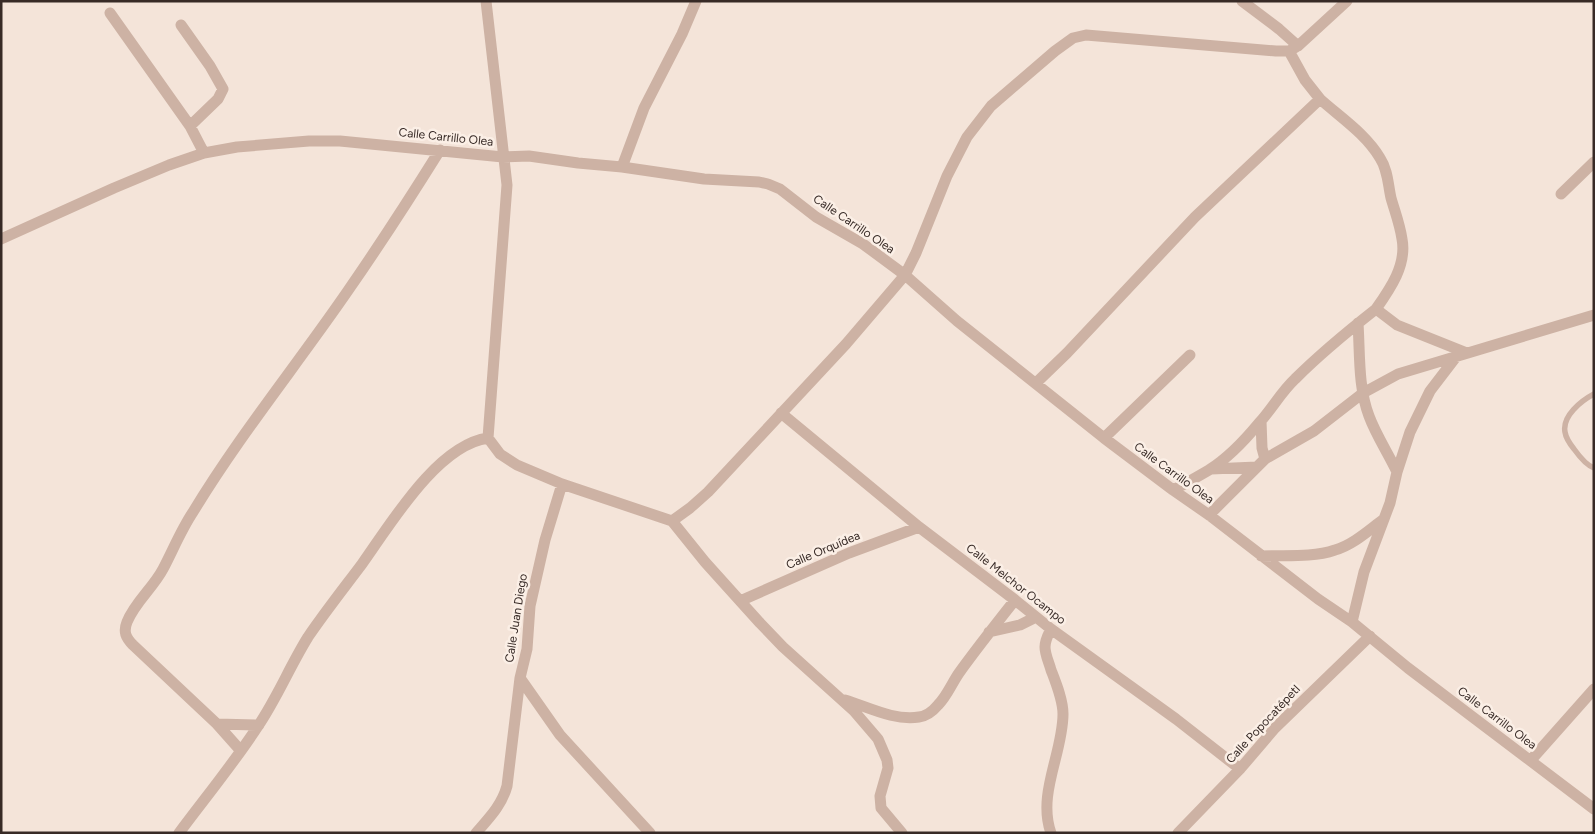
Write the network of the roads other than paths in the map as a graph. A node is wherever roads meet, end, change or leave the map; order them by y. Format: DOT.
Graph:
graph roads {
  1 [pos="486,1"];
  2 [pos="696,1"];
  3 [pos="1242,1"];
  4 [pos="1347,1"];
  5 [pos="110,13"];
  6 [pos="181,25"];
  7 [pos="1293,48"];
  8 [pos="1320,99"];
  9 [pos="190,126"];
  10 [pos="440,150"];
  11 [pos="204,153"];
  12 [pos="503,157"];
  13 [pos="1594,162"];
  14 [pos="622,167"];
  15 [pos="1561,194"];
  16 [pos="1,238"];
  17 [pos="905,275"];
  18 [pos="1376,309"];
  19 [pos="1594,314"];
  20 [pos="1358,323"];
  21 [pos="1190,355"];
  22 [pos="1461,355"];
  23 [pos="1036,383"];
  24 [pos="1363,393"];
  25 [pos="1594,394"];
  26 [pos="781,413"];
  27 [pos="1261,421"];
  28 [pos="488,438"];
  29 [pos="1104,438"];
  30 [pos="1261,463"];
  31 [pos="1594,468"];
  32 [pos="1211,469"];
  33 [pos="1397,472"];
  34 [pos="562,484"];
  35 [pos="1173,490"];
  36 [pos="1209,515"];
  37 [pos="1384,519"];
  38 [pos="672,521"];
  39 [pos="919,527"];
  40 [pos="1261,556"];
  41 [pos="1015,600"];
  42 [pos="740,601"];
  43 [pos="1036,617"];
  44 [pos="1352,622"];
  45 [pos="1051,629"];
  46 [pos="989,632"];
  47 [pos="1370,636"];
  48 [pos="520,678"];
  49 [pos="1594,689"];
  50 [pos="840,699"];
  51 [pos="217,724"];
  52 [pos="259,725"];
  53 [pos="242,751"];
  54 [pos="1531,760"];
  55 [pos="1240,769"];
  56 [pos="1594,809"];
  57 [pos="179,833"];
  58 [pos="476,833"];
  59 [pos="650,833"];
  60 [pos="902,833"];
  61 [pos="1051,833"];
  62 [pos="1178,833"];
  1 -- 12 [label="street"];
  2 -- 14 [label="street"];
  3 -- 7 [label="street"];
  4 -- 7 [label="street"];
  5 -- 9 [label="street"];
  6 -- 9 [label="street"];
  7 -- 8 [label="street"];
  7 -- 17 [label="street"];
  8 -- 18 [label="street"];
  8 -- 23 [label="street"];
  9 -- 11 [label="street"];
  10 -- 11 [label="street, Calle Carrillo Olea"];
  10 -- 12 [label="street, Calle Carrillo Olea"];
  10 -- 51 [label="street"];
  11 -- 16 [label="street, Calle Carrillo Olea"];
  12 -- 14 [label="street, Calle Carrillo Olea"];
  12 -- 28 [label="street"];
  13 -- 15 [label="street"];
  14 -- 17 [label="street, Calle Carrillo Olea"];
  17 -- 23 [label="street, Calle Carrillo Olea"];
  17 -- 26 [label="street"];
  18 -- 20 [label="street"];
  18 -- 22 [label="street"];
  19 -- 22 [label="street"];
  20 -- 24 [label="street"];
  20 -- 27 [label="street"];
  21 -- 29 [label="street"];
  22 -- 24 [label="street"];
  22 -- 33 [label="street"];
  23 -- 29 [label="street, Calle Carrillo Olea"];
  24 -- 30 [label="street"];
  24 -- 33 [label="street"];
  25 -- 31 [label="lane"];
  26 -- 38 [label="street"];
  26 -- 39 [label="street, Calle Melchor Ocampo"];
  27 -- 30 [label="street"];
  27 -- 32 [label="street"];
  28 -- 34 [label="street"];
  28 -- 52 [label="street"];
  29 -- 35 [label="street, Calle Carrillo Olea"];
  30 -- 32 [label="street"];
  30 -- 36 [label="street"];
  32 -- 35 [label="street"];
  33 -- 37 [label="street"];
  34 -- 38 [label="street"];
  34 -- 48 [label="street, Calle Juan Diego"];
  35 -- 36 [label="street, Calle Carrillo Olea"];
  36 -- 40 [label="street, Calle Carrillo Olea"];
  37 -- 40 [label="street"];
  37 -- 44 [label="street"];
  38 -- 42 [label="street"];
  39 -- 41 [label="street, Calle Melchor Ocampo"];
  39 -- 42 [label="street, Calle Orquídea"];
  40 -- 44 [label="street, Calle Carrillo Olea"];
  41 -- 43 [label="street, Calle Melchor Ocampo"];
  41 -- 46 [label="street"];
  42 -- 50 [label="street"];
  43 -- 45 [label="street, Calle Melchor Ocampo"];
  43 -- 46 [label="street"];
  44 -- 47 [label="street, Calle Carrillo Olea"];
  45 -- 55 [label="street, Calle Melchor Ocampo"];
  45 -- 61 [label="street"];
  46 -- 50 [label="street"];
  47 -- 54 [label="street, Calle Carrillo Olea"];
  47 -- 55 [label="street, Calle Popocatépetl"];
  48 -- 58 [label="street"];
  48 -- 59 [label="street, Calle Juan Diego"];
  49 -- 54 [label="street"];
  50 -- 60 [label="street"];
  51 -- 52 [label="street"];
  51 -- 53 [label="street"];
  52 -- 53 [label="street"];
  53 -- 57 [label="street"];
  54 -- 56 [label="street, Calle Carrillo Olea"];
  55 -- 62 [label="street, Calle Popocatépetl"];
}
